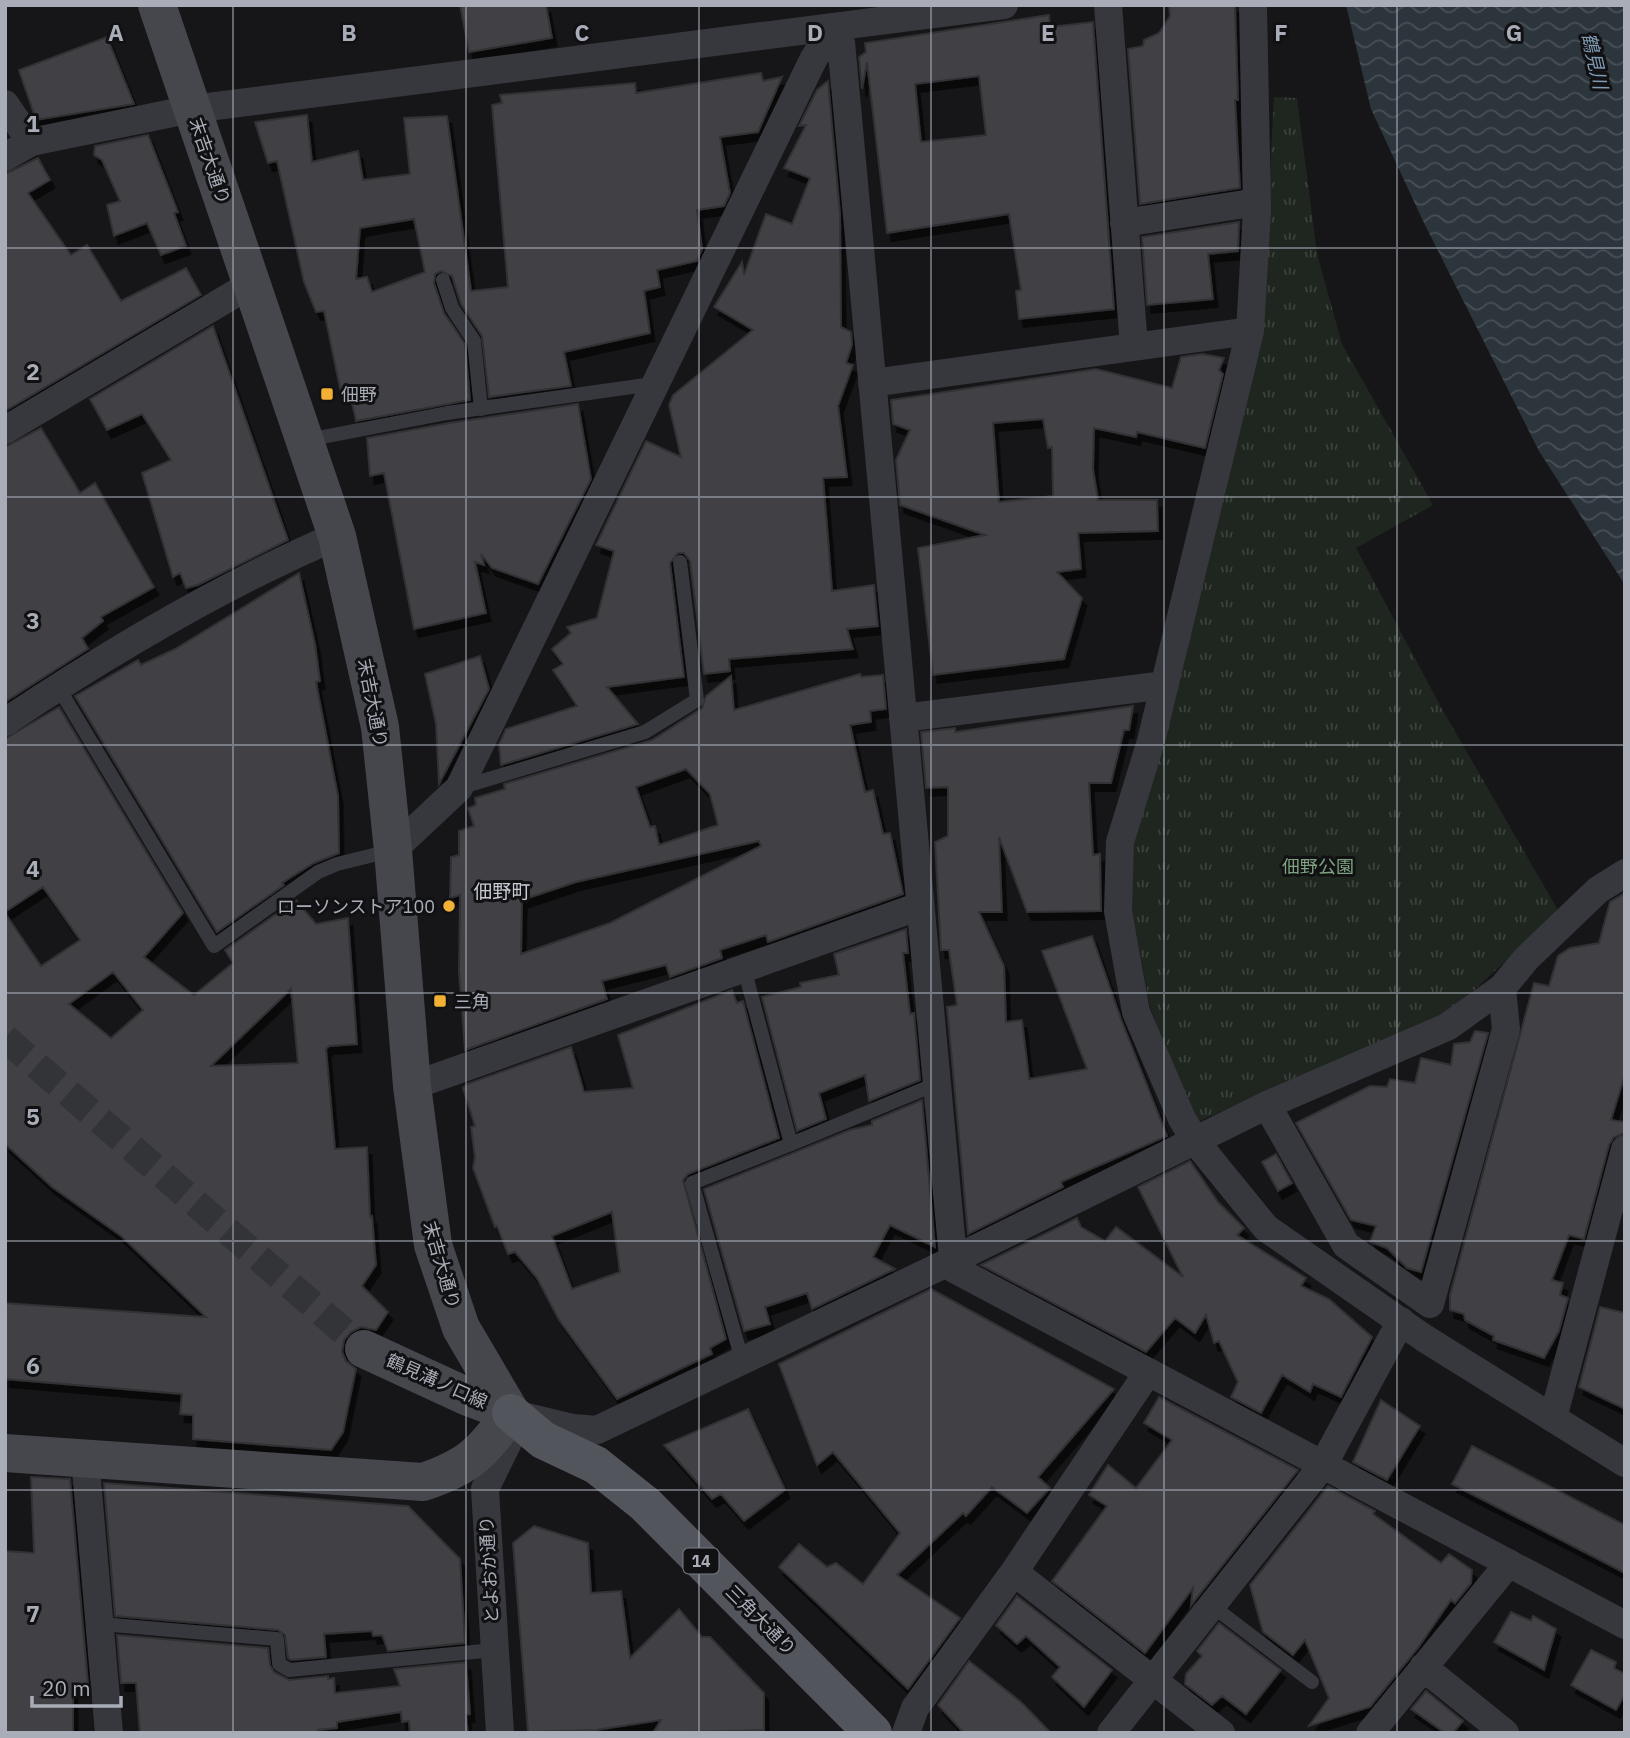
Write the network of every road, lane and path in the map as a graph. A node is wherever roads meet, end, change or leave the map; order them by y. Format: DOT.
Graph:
graph roads {
  1 [pos="157,5"];
  2 [pos="1004,5"];
  3 [pos="1108,5"];
  4 [pos="1253,5"];
  5 [pos="832,29"];
  6 [pos="5,104"];
  7 [pos="192,109"];
  8 [pos="31,142"];
  9 [pos="5,156"];
  10 [pos="1257,202"];
  11 [pos="1124,223"];
  12 [pos="443,280"];
  13 [pos="253,283"];
  14 [pos="1250,331"];
  15 [pos="1134,347"];
  16 [pos="872,383"];
  17 [pos="653,384"];
  18 [pos="481,409"];
  19 [pos="5,430"];
  20 [pos="307,440"];
  21 [pos="337,536"];
  22 [pos="680,562"];
  23 [pos="1165,685"];
  24 [pos="58,687"];
  25 [pos="902,718"];
  26 [pos="5,722"];
  27 [pos="459,788"];
  28 [pos="393,850"];
  29 [pos="1625,873"];
  30 [pos="920,906"];
  31 [pos="744,968"];
  32 [pos="1502,988"];
  33 [pos="936,1084"];
  34 [pos="412,1086"];
  35 [pos="1267,1105"];
  36 [pos="1196,1142"];
  37 [pos="791,1144"];
  38 [pos="1625,1149"];
  39 [pos="951,1261"];
  40 [pos="1401,1321"];
  41 [pos="364,1349"];
  42 [pos="742,1360"];
  43 [pos="1148,1372"];
  44 [pos="511,1413"];
  45 [pos="1553,1418"];
  46 [pos="5,1453"];
  47 [pos="85,1458"];
  48 [pos="1625,1463"];
  49 [pos="1323,1465"];
  50 [pos="1509,1563"];
  51 [pos="1014,1572"];
  52 [pos="1211,1605"];
  53 [pos="101,1624"];
  54 [pos="1625,1625"];
  55 [pos="494,1650"];
  56 [pos="1423,1667"];
  57 [pos="1153,1679"];
  58 [pos="1312,1682"];
  59 [pos="109,1733"];
  60 [pos="500,1733"];
  61 [pos="873,1733"];
  62 [pos="906,1733"];
  63 [pos="1111,1733"];
  64 [pos="1221,1733"];
  65 [pos="1370,1733"];
  66 [pos="1505,1733"];
  1 -- 7 [label="street, 末吉大通り"];
  2 -- 5 [label="street"];
  3 -- 11 [label="street"];
  4 -- 10 [label="street"];
  5 -- 7 [label="street"];
  5 -- 16 [label="street"];
  5 -- 17 [label="street"];
  6 -- 8 [label="street"];
  7 -- 8 [label="street"];
  7 -- 13 [label="street, 末吉大通り"];
  8 -- 9 [label="street"];
  10 -- 11 [label="street"];
  10 -- 14 [label="street"];
  11 -- 15 [label="street"];
  12 -- 18 [label="lane"];
  13 -- 19 [label="street"];
  13 -- 20 [label="street, 末吉大通り"];
  14 -- 15 [label="street"];
  14 -- 23 [label="street"];
  15 -- 16 [label="street"];
  16 -- 25 [label="street"];
  17 -- 18 [label="lane"];
  17 -- 27 [label="street"];
  18 -- 20 [label="lane"];
  20 -- 21 [label="street, 末吉大通り"];
  21 -- 24 [label="street"];
  21 -- 28 [label="street, 末吉大通り"];
  22 -- 27 [label="lane"];
  23 -- 25 [label="street"];
  23 -- 36 [label="street"];
  24 -- 26 [label="street"];
  24 -- 28 [label="lane"];
  25 -- 30 [label="street"];
  27 -- 28 [label="street"];
  28 -- 34 [label="street, 末吉大通り"];
  29 -- 32 [label="street"];
  30 -- 31 [label="street"];
  30 -- 33 [label="street"];
  31 -- 34 [label="street"];
  31 -- 37 [label="lane"];
  32 -- 35 [label="street"];
  32 -- 35 [label="street"];
  33 -- 37 [label="lane"];
  33 -- 39 [label="street"];
  34 -- 44 [label="street, 末吉大通り"];
  35 -- 36 [label="street"];
  36 -- 39 [label="street"];
  36 -- 40 [label="street"];
  37 -- 42 [label="lane"];
  38 -- 45 [label="street"];
  39 -- 42 [label="street"];
  39 -- 43 [label="street"];
  40 -- 45 [label="street"];
  40 -- 49 [label="street"];
  41 -- 44 [label="street, 鶴見溝ノ口線 / 14"];
  42 -- 44 [label="street"];
  43 -- 49 [label="street"];
  43 -- 51 [label="street"];
  44 -- 47 [label="street"];
  44 -- 55 [label="street, とよおか通り"];
  44 -- 61 [label="main road, 三角大通り / 14"];
  45 -- 48 [label="street"];
  46 -- 47 [label="street"];
  47 -- 53 [label="street"];
  49 -- 50 [label="street"];
  49 -- 52 [label="street"];
  50 -- 54 [label="street"];
  50 -- 56 [label="street"];
  51 -- 57 [label="street"];
  51 -- 62 [label="street"];
  52 -- 57 [label="street"];
  52 -- 58 [label="lane"];
  53 -- 55 [label="lane"];
  53 -- 59 [label="street"];
  55 -- 60 [label="street, とよおか通り"];
  56 -- 65 [label="street"];
  56 -- 66 [label="street"];
  57 -- 63 [label="street"];
  57 -- 64 [label="street"];
}
